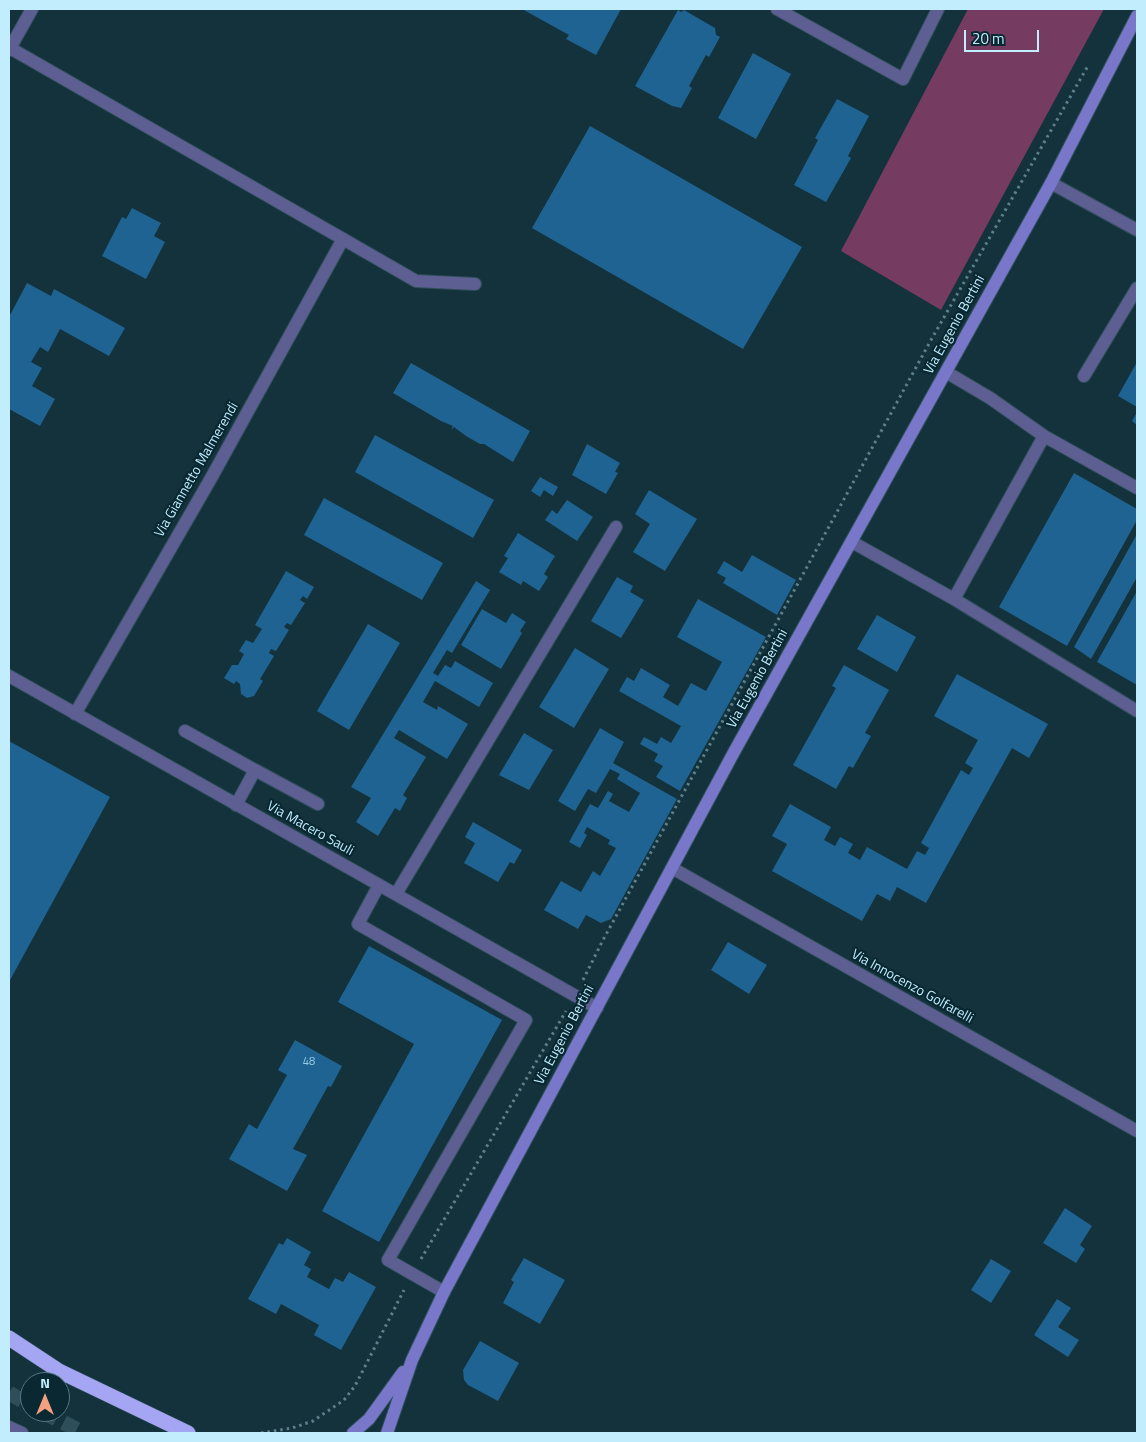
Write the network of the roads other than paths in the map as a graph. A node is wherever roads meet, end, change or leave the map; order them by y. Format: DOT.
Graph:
graph roads {
  1 [pos="32,9"];
  2 [pos="777,9"];
  3 [pos="938,9"];
  4 [pos="1137,16"];
  5 [pos="9,49"];
  6 [pos="1051,183"];
  7 [pos="1137,230"];
  8 [pos="343,239"];
  9 [pos="475,284"];
  10 [pos="1137,288"];
  11 [pos="946,372"];
  12 [pos="1084,376"];
  13 [pos="1044,436"];
  14 [pos="1137,488"];
  15 [pos="616,527"];
  16 [pos="852,542"];
  17 [pos="954,599"];
  18 [pos="9,676"];
  19 [pos="1137,711"];
  20 [pos="75,714"];
  21 [pos="185,731"];
  22 [pos="255,770"];
  23 [pos="318,804"];
  24 [pos="236,805"];
  25 [pos="672,868"];
  26 [pos="379,885"];
  27 [pos="396,894"];
  28 [pos="597,1008"];
  29 [pos="1137,1131"];
  30 [pos="444,1292"];
  31 [pos="9,1338"];
  32 [pos="412,1360"];
  33 [pos="9,1427"];
  34 [pos="22,1433"];
  35 [pos="188,1433"];
  36 [pos="353,1433"];
  37 [pos="386,1433"];
  1 -- 5 [label="street"];
  2 -- 3 [label="street"];
  4 -- 6 [label="main road, Via Eugenio Bertini"];
  5 -- 8 [label="street"];
  6 -- 7 [label="street"];
  6 -- 11 [label="main road, Via Eugenio Bertini"];
  8 -- 9 [label="street"];
  8 -- 20 [label="street, Via Giannetto Malmerendi"];
  10 -- 12 [label="street"];
  11 -- 13 [label="street"];
  11 -- 16 [label="main road, Via Eugenio Bertini"];
  13 -- 14 [label="street"];
  13 -- 17 [label="street"];
  15 -- 27 [label="street"];
  16 -- 17 [label="street"];
  16 -- 25 [label="main road, Via Eugenio Bertini"];
  17 -- 19 [label="street"];
  18 -- 20 [label="street, Via Macero Sauli"];
  20 -- 24 [label="street, Via Macero Sauli"];
  21 -- 22 [label="street"];
  22 -- 23 [label="street"];
  22 -- 24 [label="street"];
  24 -- 26 [label="street, Via Macero Sauli"];
  25 -- 28 [label="main road, Via Eugenio Bertini"];
  25 -- 29 [label="street, Via Innocenzo Golfarelli"];
  26 -- 27 [label="street, Via Macero Sauli"];
  26 -- 30 [label="street"];
  27 -- 28 [label="street, Via Macero Sauli"];
  28 -- 30 [label="main road, Via Eugenio Bertini"];
  30 -- 32 [label="main road, Via Eugenio Bertini"];
  31 -- 35 [label="highway"];
  32 -- 36 [label="main road, Via Eugenio Bertini"];
  32 -- 37 [label="main road, Via Eugenio Bertini"];
  33 -- 34 [label="street"];
}
